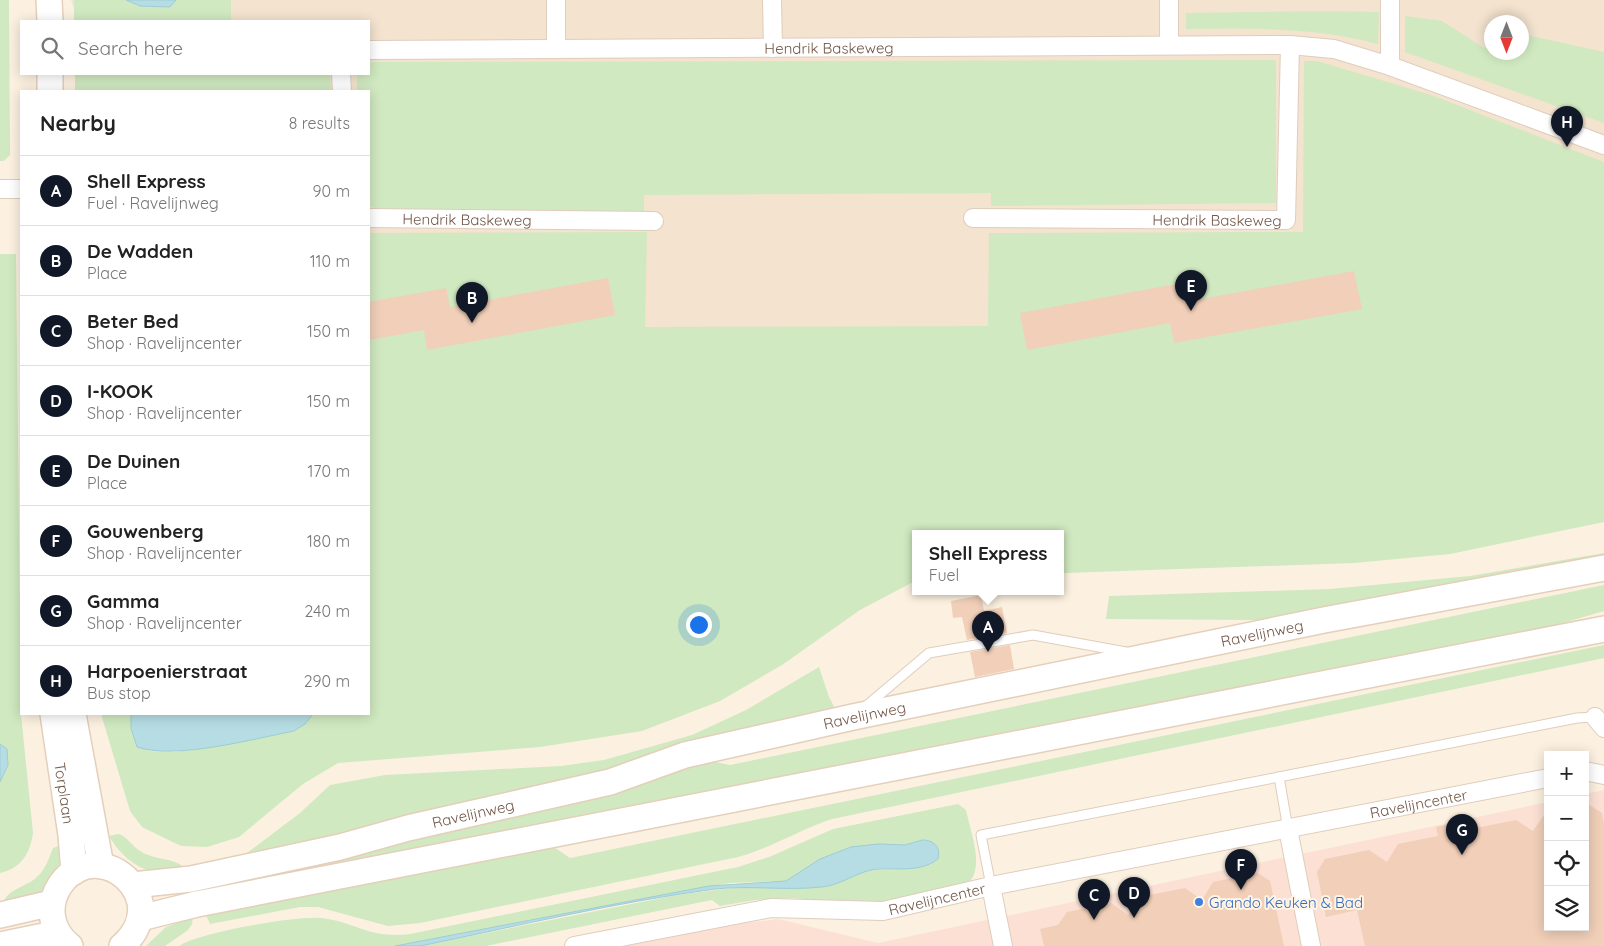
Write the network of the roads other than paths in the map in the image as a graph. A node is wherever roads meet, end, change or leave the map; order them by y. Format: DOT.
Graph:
graph roads {
  1 [pos="50,0"];
  2 [pos="556,0"];
  3 [pos="772,0"];
  4 [pos="1169,0"];
  5 [pos="1390,0"];
  6 [pos="50,20"];
  7 [pos="1169,45"];
  8 [pos="1290,45"];
  9 [pos="773,48"];
  10 [pos="370,50"];
  11 [pos="556,50"];
  12 [pos="1390,66"];
  13 [pos="50,75"];
  14 [pos="341,75"];
  15 [pos="50,90"];
  16 [pos="342,90"];
  17 [pos="1604,145"];
  18 [pos="0,188"];
  19 [pos="20,188"];
  20 [pos="370,218"];
  21 [pos="973,218"];
  22 [pos="654,221"];
  23 [pos="1604,568"];
  24 [pos="1604,628"];
  25 [pos="1154,657"];
  26 [pos="53,715"];
  27 [pos="73,715"];
  28 [pos="853,717"];
  29 [pos="1599,722"];
  30 [pos="1589,772"];
  31 [pos="1604,775"];
  32 [pos="1279,777"];
  33 [pos="1544,779"];
  34 [pos="1288,829"];
  35 [pos="101,866"];
  36 [pos="74,872"];
  37 [pos="133,885"];
  38 [pos="991,886"];
  39 [pos="52,903"];
  40 [pos="0,915"];
  41 [pos="140,918"];
  42 [pos="64,940"];
  43 [pos="0,945"];
  44 [pos="122,946"];
  45 [pos="579,946"];
  46 [pos="1004,946"];
  47 [pos="1311,946"];
  1 -- 6 [label="main road"];
  2 -- 11 [label="street"];
  3 -- 9 [label="street"];
  4 -- 7 [label="street"];
  5 -- 12 [label="street"];
  7 -- 8 [label="street, Hendrik Baskeweg"];
  7 -- 9 [label="street, Hendrik Baskeweg"];
  8 -- 12 [label="street, Hendrik Baskeweg"];
  8 -- 21 [label="street, Hendrik Baskeweg"];
  9 -- 11 [label="street, Hendrik Baskeweg"];
  10 -- 11 [label="street, Hendrik Baskeweg"];
  12 -- 17 [label="street, Hendrik Baskeweg"];
  13 -- 15 [label="main road"];
  14 -- 16 [label="street"];
  18 -- 19 [label="street"];
  20 -- 22 [label="street, Hendrik Baskeweg"];
  23 -- 25 [label="main road, Ravelijnweg"];
  24 -- 41 [label="main road"];
  25 -- 28 [label="main road, Ravelijnweg"];
  25 -- 28 [label="lane"];
  26 -- 36 [label="main road, Torplaan"];
  27 -- 35 [label="main road, Torplaan"];
  28 -- 37 [label="main road, Ravelijnweg"];
  29 -- 32 [label="lane"];
  30 -- 31 [label="street"];
  32 -- 34 [label="lane"];
  32 -- 38 [label="lane"];
  33 -- 34 [label="street, Ravelijncenter"];
  34 -- 38 [label="street, Ravelijncenter"];
  34 -- 47 [label="street"];
  35 -- 36 [label="main road"];
  35 -- 37 [label="main road"];
  36 -- 39 [label="main road"];
  37 -- 41 [label="main road"];
  38 -- 45 [label="street, Ravelijncenter"];
  38 -- 46 [label="street"];
  39 -- 40 [label="main road"];
  39 -- 42 [label="main road"];
  41 -- 44 [label="main road"];
  42 -- 43 [label="main road"];
}
